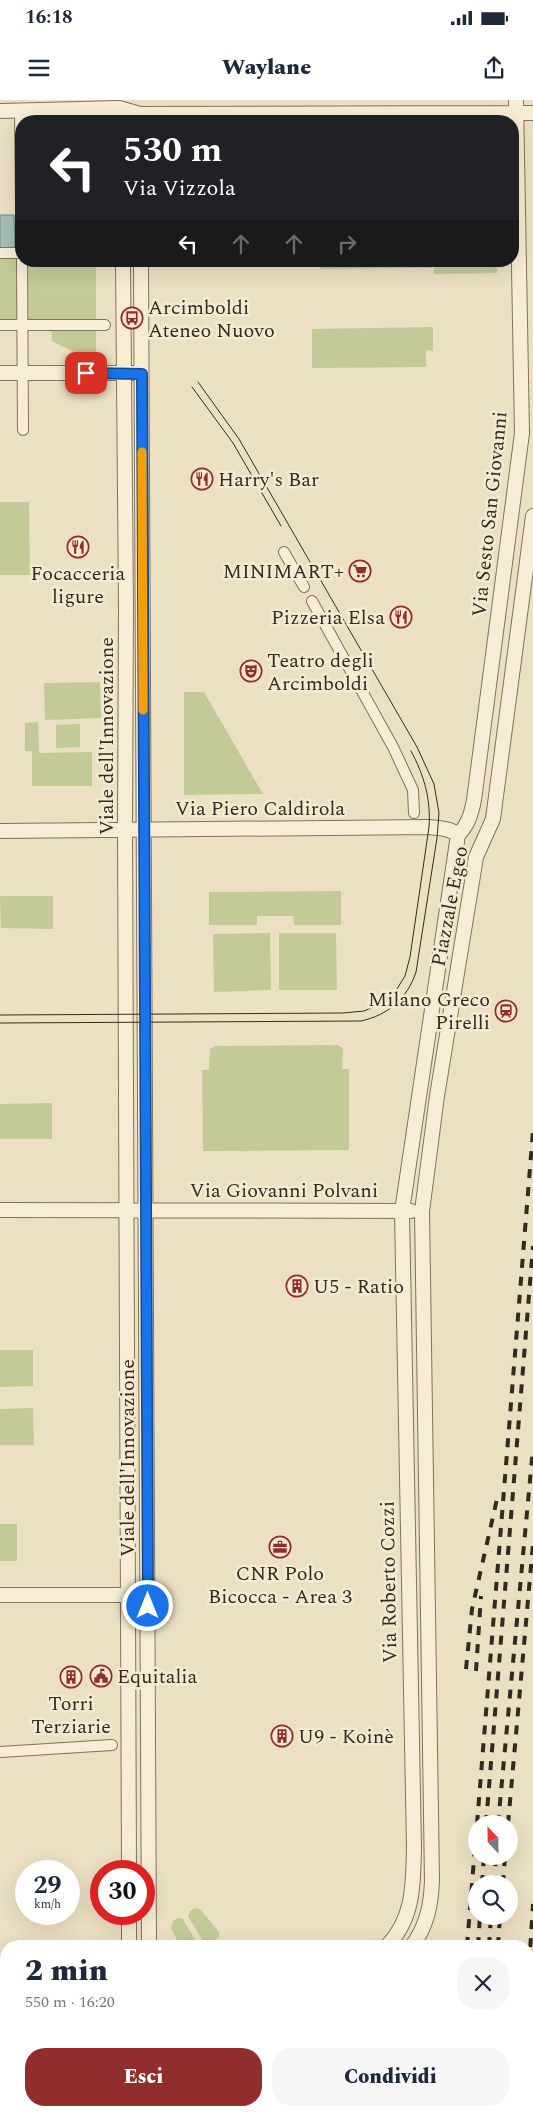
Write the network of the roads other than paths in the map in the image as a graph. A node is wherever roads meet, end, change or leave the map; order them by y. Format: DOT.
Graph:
graph roads {
  1 [pos="139,100"];
  2 [pos="516,107"];
  3 [pos="119,110"];
  4 [pos="0,111"];
  5 [pos="20,111"];
  6 [pos="533,113"];
  7 [pos="20,115"];
  8 [pos="132,115"];
  9 [pos="140,115"];
  10 [pos="243,115"];
  11 [pos="0,253"];
  12 [pos="15,253"];
  13 [pos="22,267"];
  14 [pos="123,267"];
  15 [pos="141,267"];
  16 [pos="519,267"];
  17 [pos="22,325"];
  18 [pos="105,325"];
  19 [pos="0,326"];
  20 [pos="0,372"];
  21 [pos="23,372"];
  22 [pos="125,373"];
  23 [pos="142,374"];
  24 [pos="23,430"];
  25 [pos="533,516"];
  26 [pos="284,552"];
  27 [pos="304,587"];
  28 [pos="312,602"];
  29 [pos="414,813"];
  30 [pos="492,819"];
  31 [pos="144,829"];
  32 [pos="125,830"];
  33 [pos="0,831"];
  34 [pos="458,835"];
  35 [pos="0,1210"];
  36 [pos="127,1210"];
  37 [pos="146,1210"];
  38 [pos="402,1211"];
  39 [pos="422,1211"];
  40 [pos="0,1594"];
  41 [pos="128,1595"];
  42 [pos="148,1595"];
  43 [pos="112,1745"];
  44 [pos="0,1752"];
  45 [pos="129,1860"];
  46 [pos="129,1925"];
  47 [pos="129,1940"];
  48 [pos="149,1940"];
  49 [pos="392,1940"];
  50 [pos="416,1940"];
  1 -- 9 [label="street"];
  2 -- 6 [label="street"];
  2 -- 10 [label="street"];
  3 -- 5 [label="street"];
  3 -- 8 [label="street"];
  4 -- 5 [label="street"];
  5 -- 7 [label="street"];
  11 -- 12 [label="street"];
  13 -- 17 [label="street"];
  14 -- 22 [label="street, Viale dell'Innovazione"];
  15 -- 23 [label="street, Viale dell'Innovazione"];
  16 -- 34 [label="street, Via Sesto San Giovanni"];
  17 -- 18 [label="street"];
  17 -- 19 [label="street"];
  17 -- 21 [label="street"];
  20 -- 21 [label="street"];
  21 -- 22 [label="street"];
  21 -- 24 [label="street"];
  22 -- 23 [label="street"];
  22 -- 32 [label="street, Viale dell'Innovazione"];
  23 -- 31 [label="street, Viale dell'Innovazione"];
  25 -- 30 [label="street, Via Sesto San Giovanni"];
  26 -- 27 [label="street"];
  28 -- 29 [label="street"];
  30 -- 39 [label="street, Piazzale Egeo"];
  31 -- 32 [label="street, Via Piero Caldirola"];
  31 -- 34 [label="street, Via Piero Caldirola"];
  31 -- 37 [label="street, Viale dell'Innovazione"];
  32 -- 33 [label="street, Via Piero Caldirola"];
  32 -- 36 [label="street, Viale dell'Innovazione"];
  34 -- 38 [label="street, Piazzale Egeo"];
  35 -- 36 [label="street"];
  36 -- 37 [label="street"];
  36 -- 41 [label="street, Viale dell'Innovazione"];
  37 -- 38 [label="street, Via Giovanni Polvani"];
  37 -- 42 [label="street, Viale dell'Innovazione"];
  38 -- 39 [label="street, Via Giovanni Polvani"];
  38 -- 49 [label="street, Via Roberto Cozzi"];
  39 -- 50 [label="street, Via Roberto Cozzi"];
  40 -- 41 [label="street"];
  41 -- 42 [label="street"];
  41 -- 45 [label="street, Viale dell'Innovazione"];
  42 -- 48 [label="street, Viale dell'Innovazione"];
  43 -- 44 [label="street"];
  46 -- 47 [label="street"];
}
